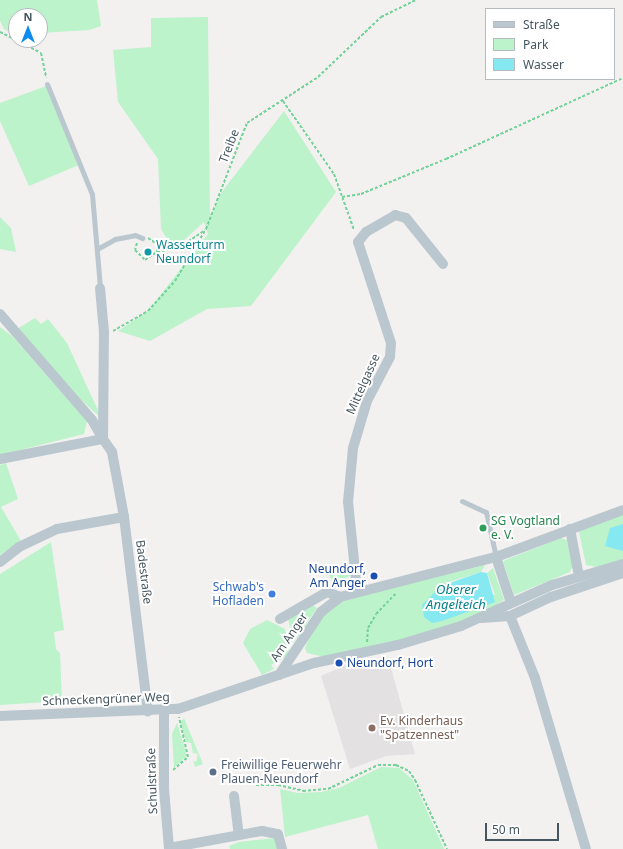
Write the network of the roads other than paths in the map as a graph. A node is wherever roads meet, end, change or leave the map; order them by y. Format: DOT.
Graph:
graph roads {
  1 [pos="47,84"];
  2 [pos="142,238"];
  3 [pos="97,249"];
  4 [pos="443,264"];
  5 [pos="100,288"];
  6 [pos="0,314"];
  7 [pos="103,439"];
  8 [pos="0,459"];
  9 [pos="462,501"];
  10 [pos="623,510"];
  11 [pos="124,517"];
  12 [pos="570,529"];
  13 [pos="496,556"];
  14 [pos="0,562"];
  15 [pos="623,564"];
  16 [pos="623,573"];
  17 [pos="579,576"];
  18 [pos="357,590"];
  19 [pos="340,597"];
  20 [pos="511,603"];
  21 [pos="510,616"];
  22 [pos="482,618"];
  23 [pos="280,619"];
  24 [pos="279,675"];
  25 [pos="148,712"];
  26 [pos="164,712"];
  27 [pos="0,716"];
  28 [pos="234,796"];
  29 [pos="239,835"];
  30 [pos="169,849"];
  31 [pos="282,849"];
  32 [pos="586,849"];
  1 -- 3 [label="lane"];
  2 -- 3 [label="lane"];
  3 -- 5 [label="lane"];
  4 -- 18 [label="street, Mittelgasse"];
  5 -- 7 [label="street"];
  6 -- 7 [label="street, Badestraße"];
  7 -- 8 [label="street"];
  7 -- 11 [label="street, Badestraße"];
  9 -- 13 [label="lane"];
  10 -- 12 [label="street, Am Anger"];
  11 -- 14 [label="street"];
  11 -- 25 [label="street, Badestraße"];
  12 -- 13 [label="street, Am Anger"];
  12 -- 17 [label="street"];
  13 -- 18 [label="street, Am Anger"];
  13 -- 20 [label="street"];
  15 -- 17 [label="street, Am Anger"];
  16 -- 21 [label="street, Am Anger"];
  17 -- 20 [label="street, Am Anger"];
  18 -- 19 [label="street, Am Anger"];
  19 -- 23 [label="street"];
  19 -- 24 [label="street, Am Anger"];
  20 -- 22 [label="street, Am Anger"];
  21 -- 22 [label="street, Am Anger"];
  21 -- 32 [label="street"];
  22 -- 24 [label="street, Am Anger"];
  24 -- 26 [label="street, Schneckengrüner Weg"];
  25 -- 26 [label="street, Schneckengrüner Weg"];
  25 -- 27 [label="street, Schneckengrüner Weg"];
  26 -- 30 [label="street, Schulstraße"];
  28 -- 29 [label="street"];
  29 -- 30 [label="street"];
  29 -- 31 [label="street"];
}
